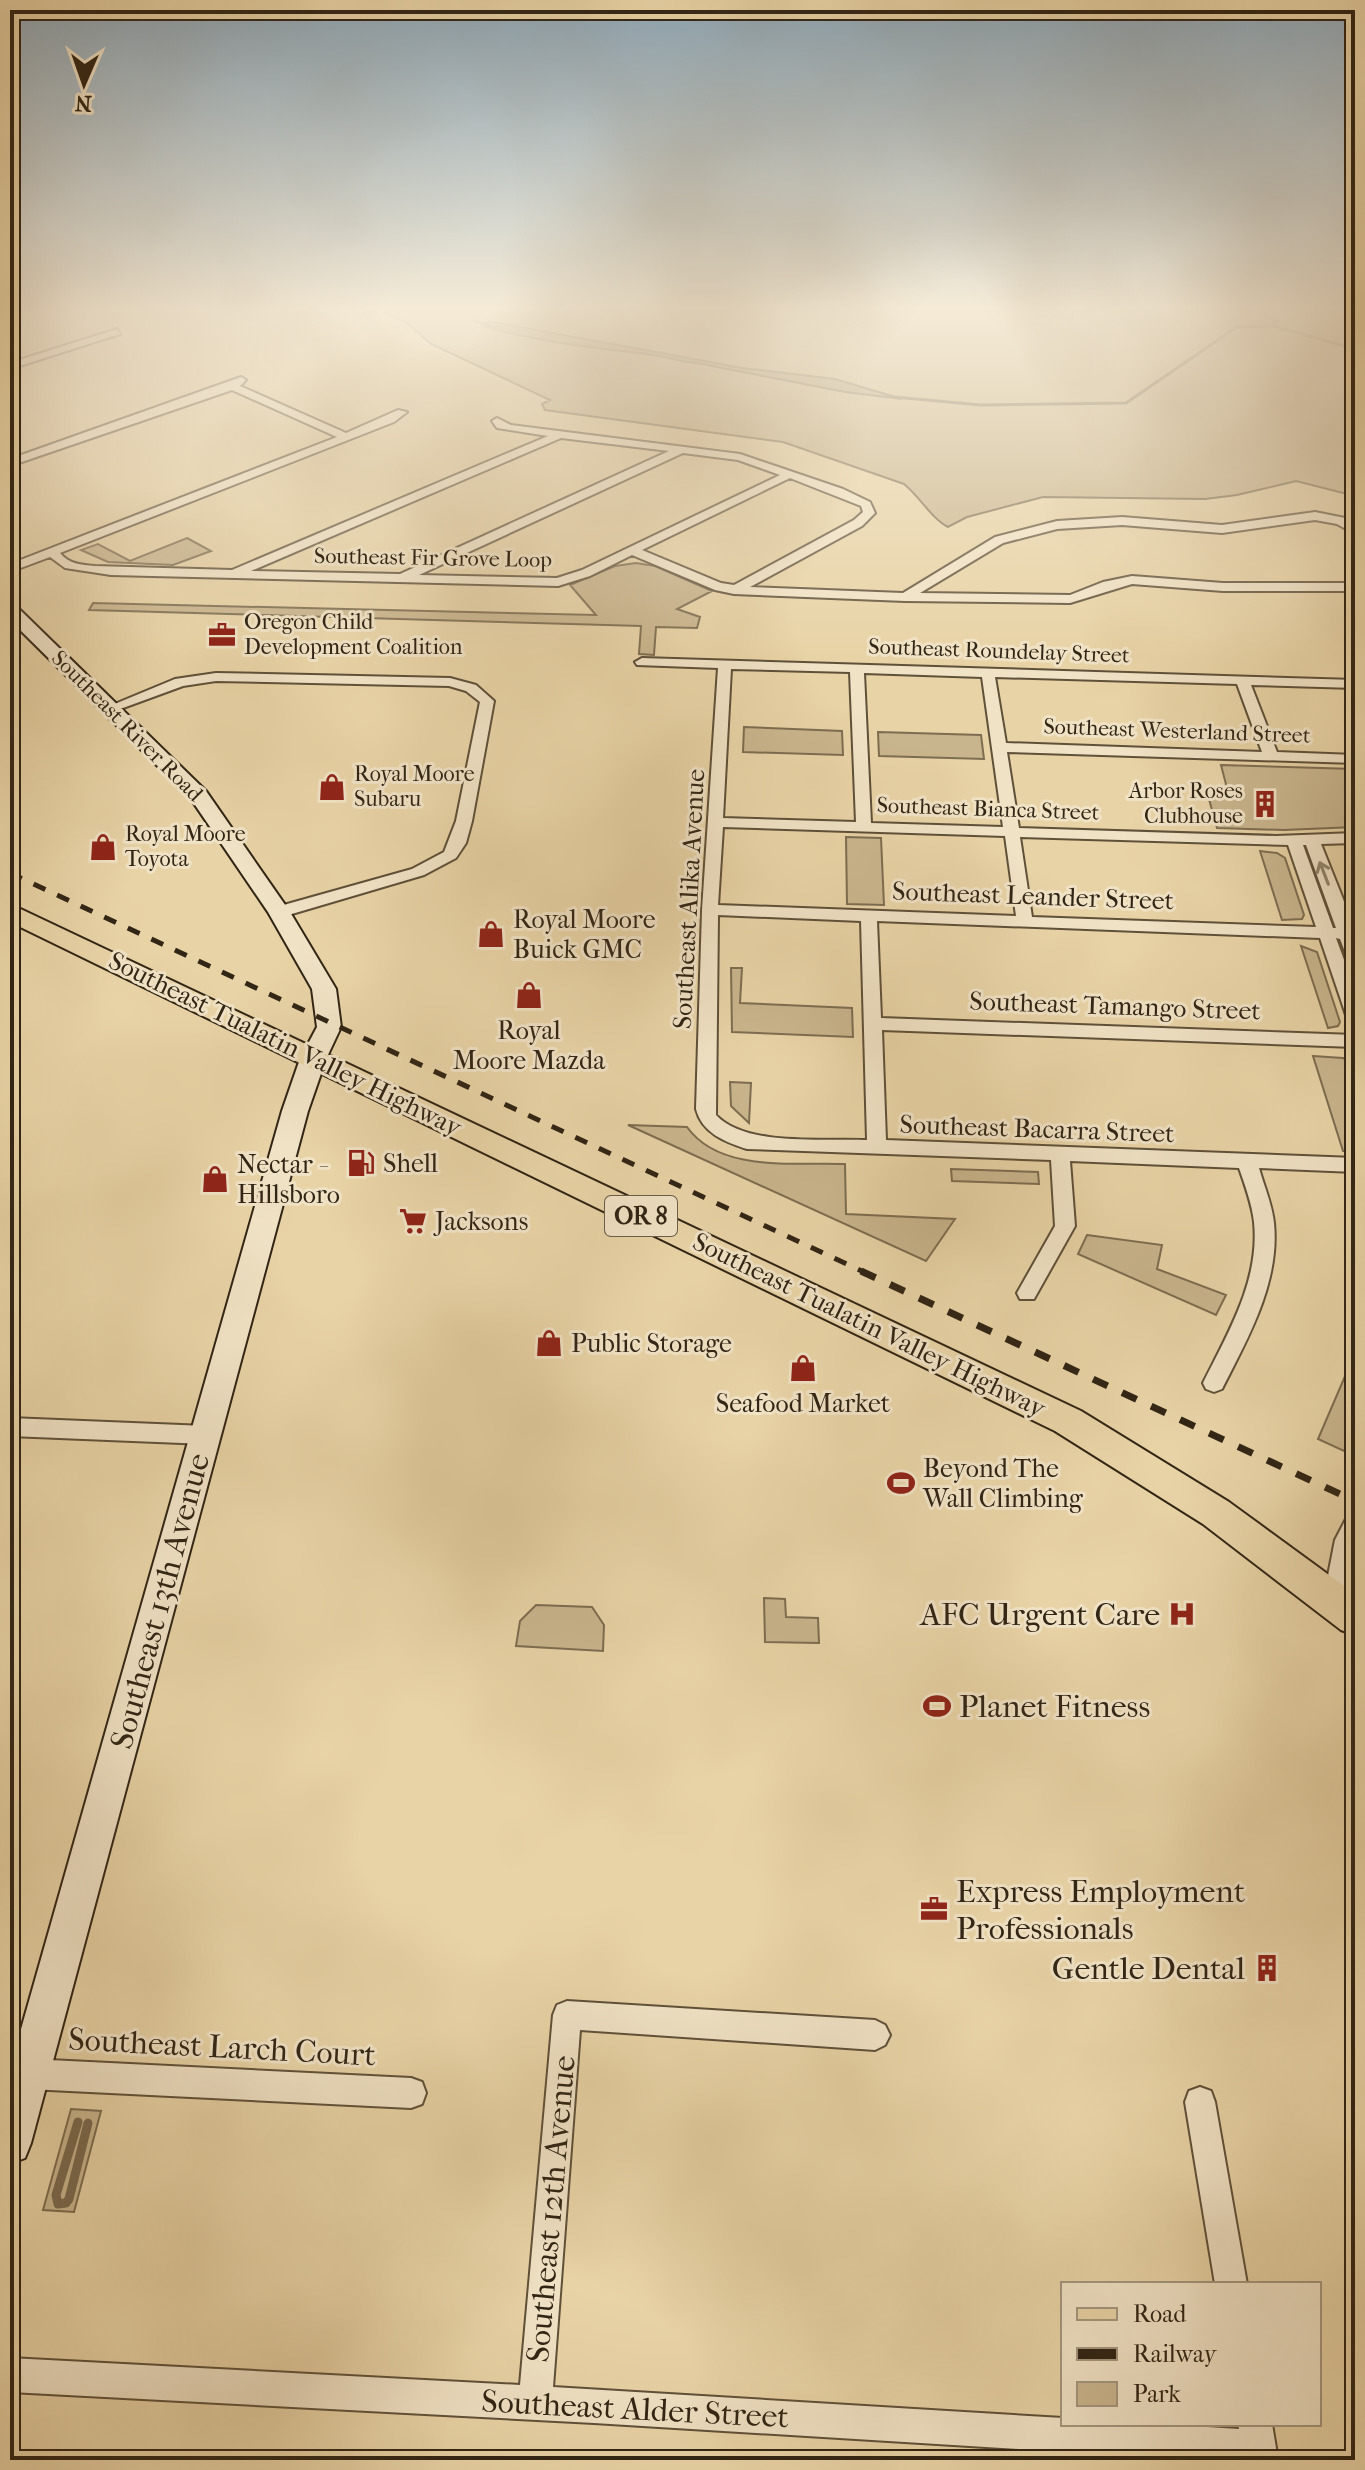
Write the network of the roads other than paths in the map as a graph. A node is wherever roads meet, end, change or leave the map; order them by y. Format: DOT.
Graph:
graph roads {
  1 [pos="114,426"];
  2 [pos="324,426"];
  3 [pos="374,426"];
  4 [pos="503,426"];
  5 [pos="560,435"];
  6 [pos="346,437"];
  7 [pos="682,450"];
  8 [pos="10,463"];
  9 [pos="790,474"];
  10 [pos="1355,530"];
  11 [pos="53,551"];
  12 [pos="633,551"];
  13 [pos="10,568"];
  14 [pos="234,574"];
  15 [pos="402,578"];
  16 [pos="1355,587"];
  17 [pos="734,590"];
  18 [pos="905,597"];
  19 [pos="10,610"];
  20 [pos="642,662"];
  21 [pos="725,664"];
  22 [pos="857,669"];
  23 [pos="988,673"];
  24 [pos="1243,681"];
  25 [pos="1355,684"];
  26 [pos="122,705"];
  27 [pos="998,747"];
  28 [pos="1271,756"];
  29 [pos="1355,759"];
  30 [pos="716,822"];
  31 [pos="864,827"];
  32 [pos="1013,832"];
  33 [pos="1355,838"];
  34 [pos="1303,841"];
  35 [pos="710,910"];
  36 [pos="10,912"];
  37 [pos="279,912"];
  38 [pos="869,917"];
  39 [pos="1025,922"];
  40 [pos="1326,932"];
  41 [pos="1351,934"];
  42 [pos="1355,958"];
  43 [pos="1355,1015"];
  44 [pos="873,1024"];
  45 [pos="1355,1041"];
  46 [pos="313,1059"];
  47 [pos="720,1131"];
  48 [pos="877,1149"];
  49 [pos="1060,1156"];
  50 [pos="1247,1162"];
  51 [pos="1355,1165"];
  52 [pos="1027,1293"];
  53 [pos="1214,1383"];
  54 [pos="10,1427"];
  55 [pos="206,1435"];
  56 [pos="1355,1524"];
  57 [pos="1348,1601"];
  58 [pos="875,2035"];
  59 [pos="29,2074"];
  60 [pos="411,2093"];
  61 [pos="1200,2102"];
  62 [pos="10,2143"];
  63 [pos="1231,2282"];
  64 [pos="10,2375"];
  65 [pos="535,2402"];
  66 [pos="1258,2444"];
  1 -- 8 [label="street"];
  2 -- 6 [label="street"];
  3 -- 6 [label="street"];
  4 -- 5 [label="street"];
  5 -- 7 [label="street"];
  5 -- 14 [label="street"];
  6 -- 11 [label="street"];
  7 -- 9 [label="street"];
  7 -- 15 [label="street"];
  9 -- 12 [label="street, Southeast Fir Grove Loop"];
  9 -- 17 [label="street"];
  10 -- 18 [label="street"];
  11 -- 13 [label="street"];
  11 -- 14 [label="street, Southeast Fir Grove Loop"];
  12 -- 15 [label="street, Southeast Fir Grove Loop"];
  12 -- 17 [label="street"];
  14 -- 15 [label="street, Southeast Fir Grove Loop"];
  16 -- 18 [label="street"];
  17 -- 18 [label="street"];
  19 -- 26 [label="main road, Southeast River Road"];
  20 -- 21 [label="street, Southeast Roundelay Street"];
  21 -- 22 [label="street, Southeast Roundelay Street"];
  21 -- 30 [label="street, Southeast Alika Avenue"];
  22 -- 23 [label="street, Southeast Roundelay Street"];
  22 -- 31 [label="street"];
  23 -- 24 [label="street, Southeast Roundelay Street"];
  23 -- 27 [label="street"];
  24 -- 25 [label="street, Southeast Roundelay Street"];
  24 -- 28 [label="street"];
  26 -- 37 [label="main road, Southeast River Road"];
  26 -- 37 [label="street"];
  27 -- 28 [label="street, Southeast Westerland Street"];
  27 -- 32 [label="street"];
  28 -- 29 [label="street, Southeast Westerland Street"];
  30 -- 31 [label="street, Southeast Bianca Street"];
  30 -- 35 [label="street, Southeast Alika Avenue"];
  31 -- 32 [label="street, Southeast Bianca Street"];
  32 -- 34 [label="street, Southeast Bianca Street"];
  32 -- 39 [label="street"];
  33 -- 34 [label="street, Southeast Bianca Street"];
  34 -- 40 [label="street"];
  41 -- 34 [label="street, one-way"];
  35 -- 38 [label="street, Southeast Leander Street"];
  35 -- 47 [label="street, Southeast Alika Avenue"];
  36 -- 46 [label="main road, Southeast Tualatin Valley Highway / OR 8"];
  37 -- 46 [label="main road, Southeast River Road"];
  38 -- 39 [label="street, Southeast Leander Street"];
  38 -- 44 [label="street"];
  39 -- 40 [label="street, Southeast Leander Street"];
  40 -- 41 [label="street, Southeast Leander Street"];
  40 -- 43 [label="street"];
  41 -- 42 [label="street"];
  44 -- 45 [label="street, Southeast Tamango Street"];
  44 -- 48 [label="street"];
  46 -- 55 [label="main road, Southeast 13th Avenue"];
  46 -- 57 [label="main road, Southeast Tualatin Valley Highway / OR 8"];
  47 -- 48 [label="street, Southeast Bacarra Street"];
  48 -- 49 [label="street, Southeast Bacarra Street"];
  49 -- 50 [label="street, Southeast Bacarra Street"];
  49 -- 52 [label="street"];
  50 -- 51 [label="street, Southeast Bacarra Street"];
  50 -- 53 [label="street"];
  54 -- 55 [label="street"];
  55 -- 59 [label="main road, Southeast 13th Avenue"];
  56 -- 57 [label="street"];
  58 -- 65 [label="street, Southeast 12th Avenue"];
  59 -- 60 [label="street, Southeast Larch Court"];
  59 -- 62 [label="main road, Southeast 13th Avenue"];
  61 -- 63 [label="street"];
  64 -- 65 [label="street, Southeast Alder Street"];
  65 -- 66 [label="street, Southeast Alder Street"];
}
